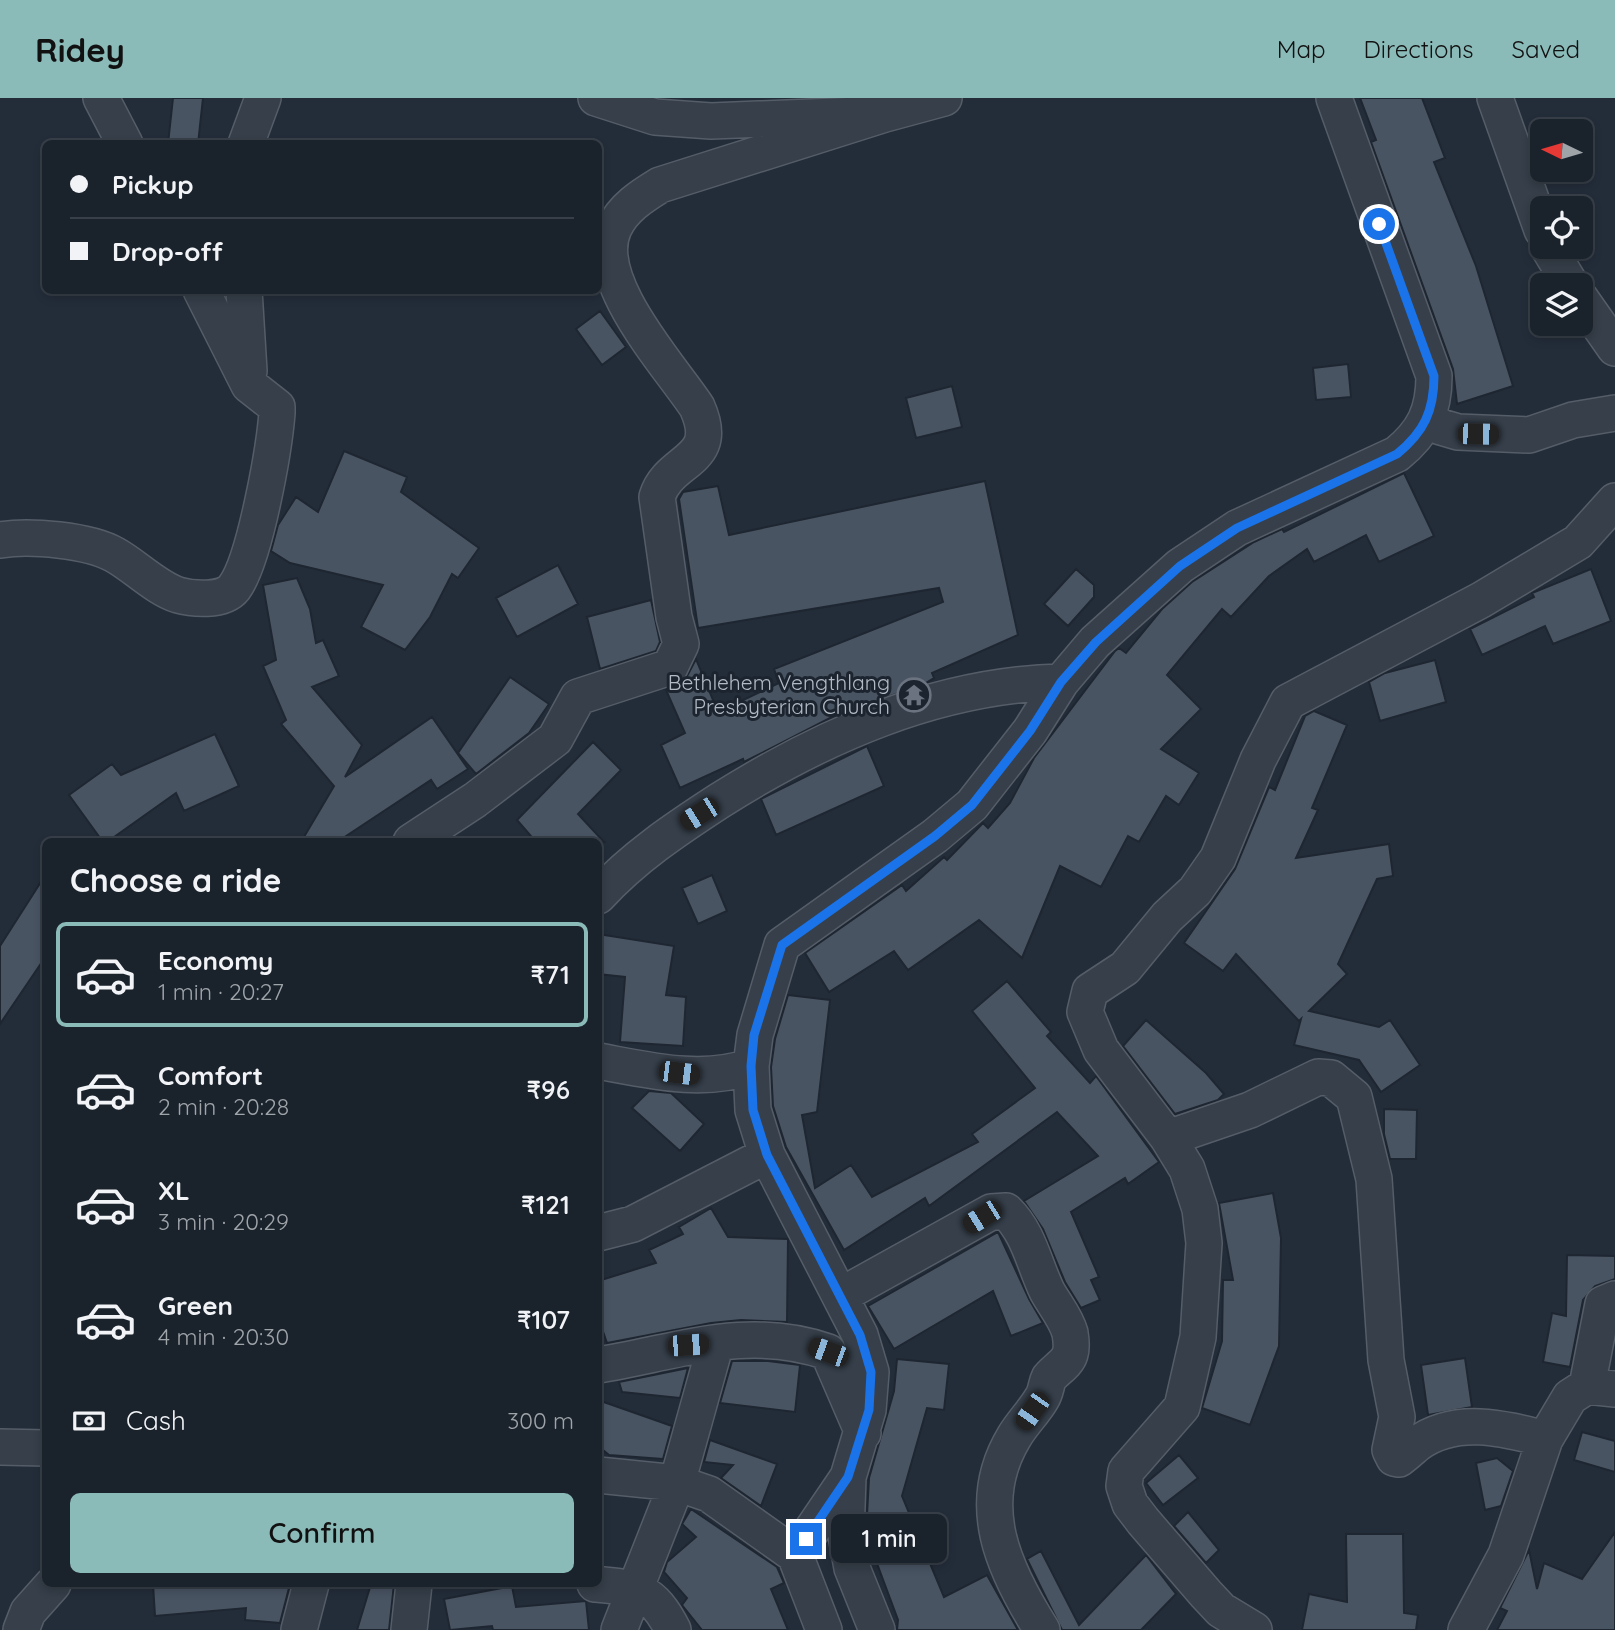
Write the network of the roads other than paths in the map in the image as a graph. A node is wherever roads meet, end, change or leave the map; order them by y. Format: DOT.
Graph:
graph roads {
  1 [pos="101,98"];
  2 [pos="263,98"];
  3 [pos="596,98"];
  4 [pos="944,98"];
  5 [pos="1334,98"];
  6 [pos="1495,98"];
  7 [pos="885,114"];
  8 [pos="123,140"];
  9 [pos="247,140"];
  10 [pos="1530,196"];
  11 [pos="203,294"];
  12 [pos="244,294"];
  13 [pos="1593,317"];
  14 [pos="1615,348"];
  15 [pos="249,385"];
  16 [pos="1615,413"];
  17 [pos="1428,419"];
  18 [pos="1615,501"];
  19 [pos="0,540"];
  20 [pos="1061,682"];
  21 [pos="417,838"];
  22 [pos="602,892"];
  23 [pos="602,1063"];
  24 [pos="751,1066"];
  25 [pos="1168,1138"];
  26 [pos="767,1155"];
  27 [pos="602,1232"];
  28 [pos="841,1296"];
  29 [pos="1615,1299"];
  30 [pos="716,1343"];
  31 [pos="602,1364"];
  32 [pos="1601,1388"];
  33 [pos="863,1433"];
  34 [pos="1545,1439"];
  35 [pos="0,1447"];
  36 [pos="42,1448"];
  37 [pos="602,1475"];
  38 [pos="848,1477"];
  39 [pos="677,1483"];
  40 [pos="795,1555"];
  41 [pos="602,1585"];
  42 [pos="50,1587"];
  43 [pos="310,1587"];
  44 [pos="414,1587"];
  45 [pos="636,1588"];
  46 [pos="21,1630"];
  47 [pos="299,1630"];
  48 [pos="409,1630"];
  49 [pos="619,1630"];
  50 [pos="673,1630"];
  51 [pos="824,1630"];
  52 [pos="877,1630"];
  53 [pos="1042,1630"];
  54 [pos="1254,1630"];
  55 [pos="1466,1630"];
  1 -- 8 [label="street"];
  2 -- 9 [label="street"];
  3 -- 7 [label="street"];
  4 -- 7 [label="street"];
  5 -- 17 [label="street"];
  6 -- 10 [label="street"];
  7 -- 21 [label="street"];
  11 -- 15 [label="street"];
  12 -- 15 [label="street"];
  13 -- 14 [label="street"];
  15 -- 19 [label="street"];
  16 -- 17 [label="street"];
  17 -- 20 [label="street"];
  18 -- 25 [label="street"];
  20 -- 22 [label="street"];
  20 -- 24 [label="street"];
  23 -- 24 [label="street"];
  24 -- 26 [label="street"];
  25 -- 34 [label="street"];
  25 -- 54 [label="street"];
  26 -- 27 [label="street"];
  26 -- 28 [label="street"];
  28 -- 33 [label="street"];
  28 -- 53 [label="street"];
  29 -- 32 [label="street"];
  30 -- 31 [label="street"];
  30 -- 33 [label="street"];
  30 -- 39 [label="street"];
  32 -- 34 [label="street"];
  33 -- 38 [label="street"];
  34 -- 55 [label="street"];
  35 -- 36 [label="street"];
  37 -- 39 [label="street"];
  38 -- 40 [label="street"];
  38 -- 52 [label="street"];
  39 -- 40 [label="street"];
  39 -- 45 [label="street"];
  40 -- 51 [label="street"];
  41 -- 45 [label="street"];
  42 -- 46 [label="street"];
  43 -- 47 [label="street"];
  44 -- 48 [label="street"];
  45 -- 49 [label="street"];
  45 -- 50 [label="street"];
}
